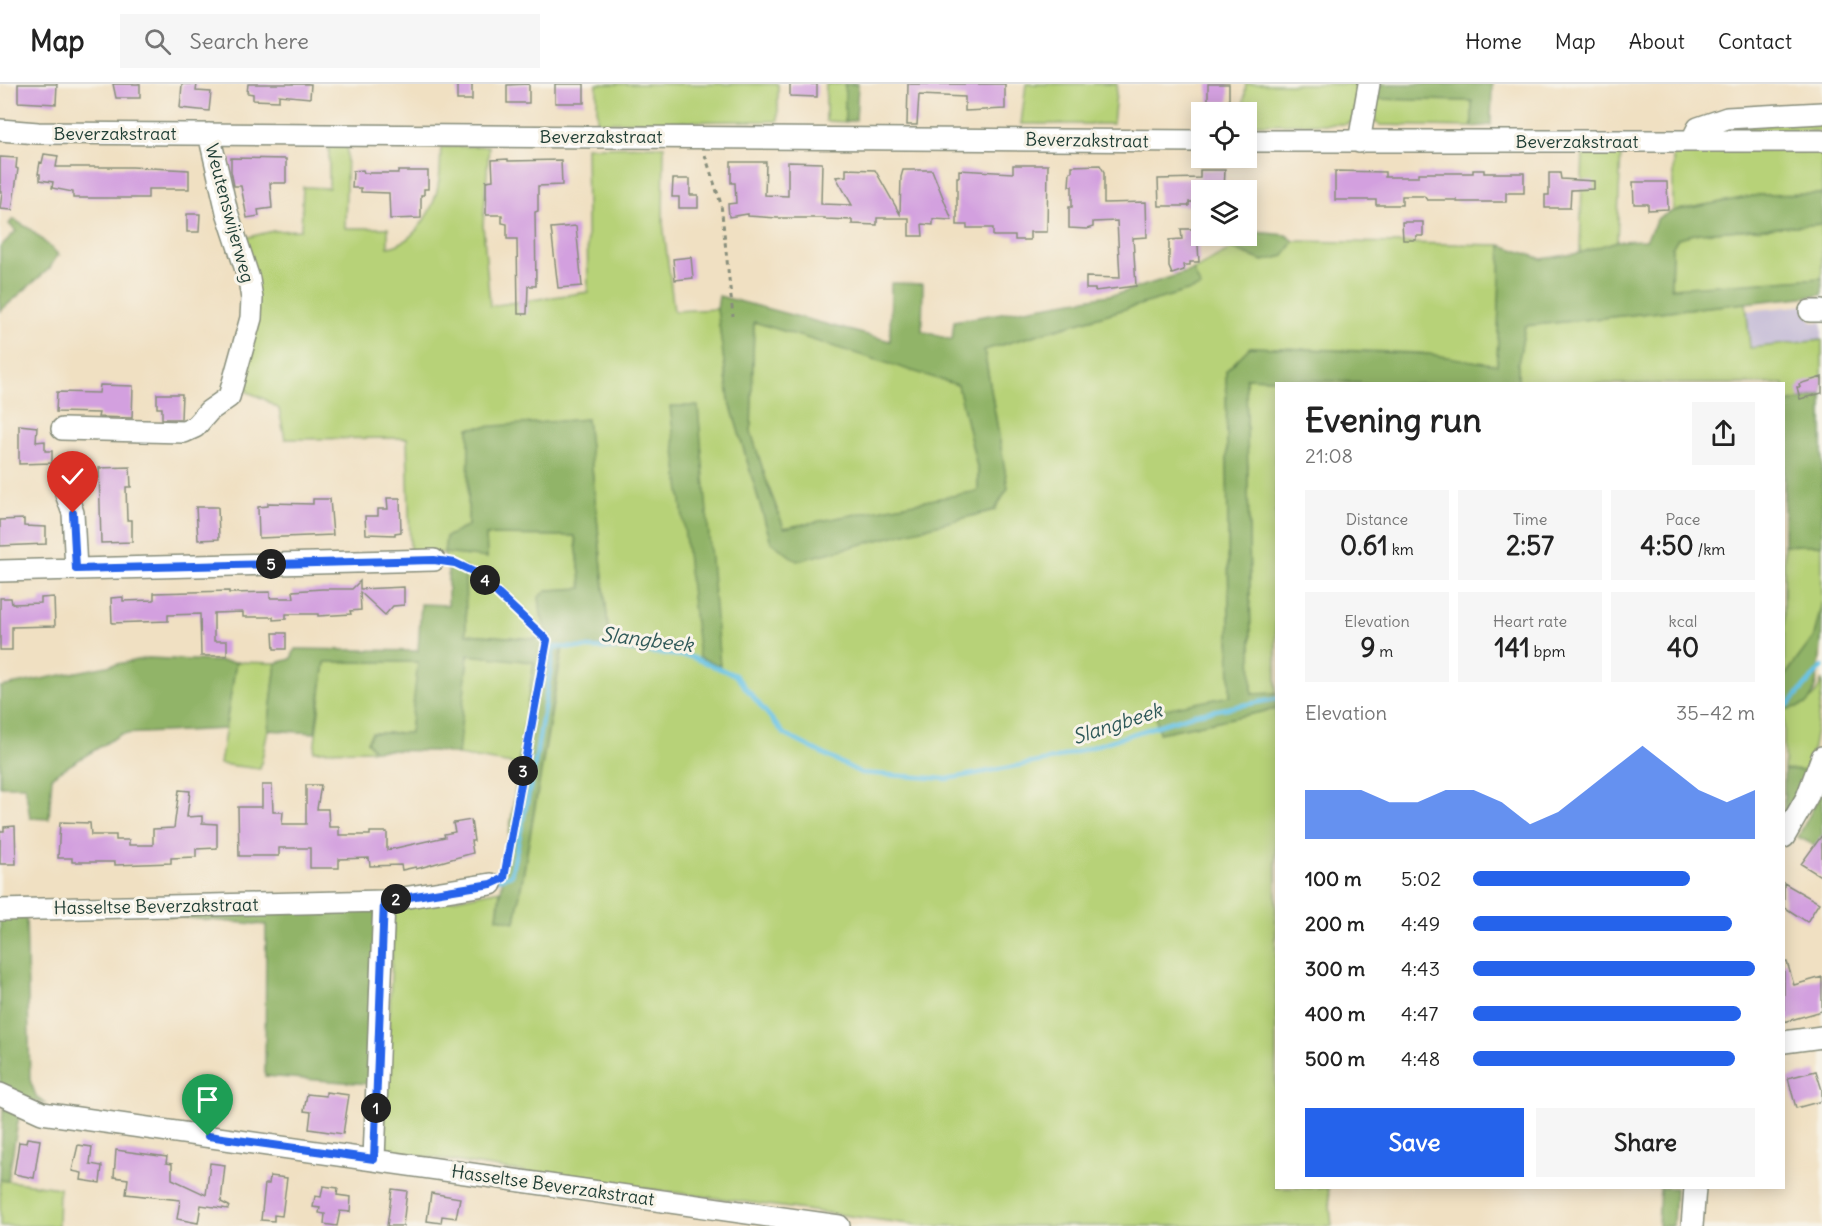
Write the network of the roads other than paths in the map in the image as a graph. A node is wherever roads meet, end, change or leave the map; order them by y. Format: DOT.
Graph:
graph roads {
  1 [pos="1369,84"];
  2 [pos="1822,113"];
  3 [pos="0,130"];
  4 [pos="209,134"];
  5 [pos="1692,140"];
  6 [pos="1191,141"];
  7 [pos="1257,141"];
  8 [pos="1822,141"];
  9 [pos="1359,142"];
  10 [pos="62,429"];
  11 [pos="66,494"];
  12 [pos="434,560"];
  13 [pos="76,569"];
  14 [pos="0,571"];
  15 [pos="1822,757"];
  16 [pos="1785,835"];
  17 [pos="491,884"];
  18 [pos="384,901"];
  19 [pos="0,910"];
  20 [pos="1822,1037"];
  21 [pos="1785,1042"];
  22 [pos="0,1094"];
  23 [pos="374,1159"];
  24 [pos="1695,1189"];
  25 [pos="839,1226"];
  26 [pos="1692,1226"];
  1 -- 9 [label="street"];
  2 -- 5 [label="street"];
  3 -- 4 [label="street, Beverzakstraat"];
  4 -- 6 [label="street, Beverzakstraat"];
  4 -- 10 [label="street, Weutenswijerweg"];
  5 -- 8 [label="street, Beverzakstraat"];
  5 -- 9 [label="street, Beverzakstraat"];
  7 -- 9 [label="street, Beverzakstraat"];
  11 -- 13 [label="street"];
  12 -- 13 [label="street"];
  13 -- 14 [label="street"];
  15 -- 16 [label="street"];
  17 -- 18 [label="street, Hasseltse Beverzakstraat"];
  18 -- 19 [label="street, Hasseltse Beverzakstraat"];
  18 -- 23 [label="street"];
  20 -- 21 [label="street"];
  22 -- 23 [label="street, Hasseltse Beverzakstraat"];
  23 -- 25 [label="street, Hasseltse Beverzakstraat"];
  24 -- 26 [label="street"];
}
